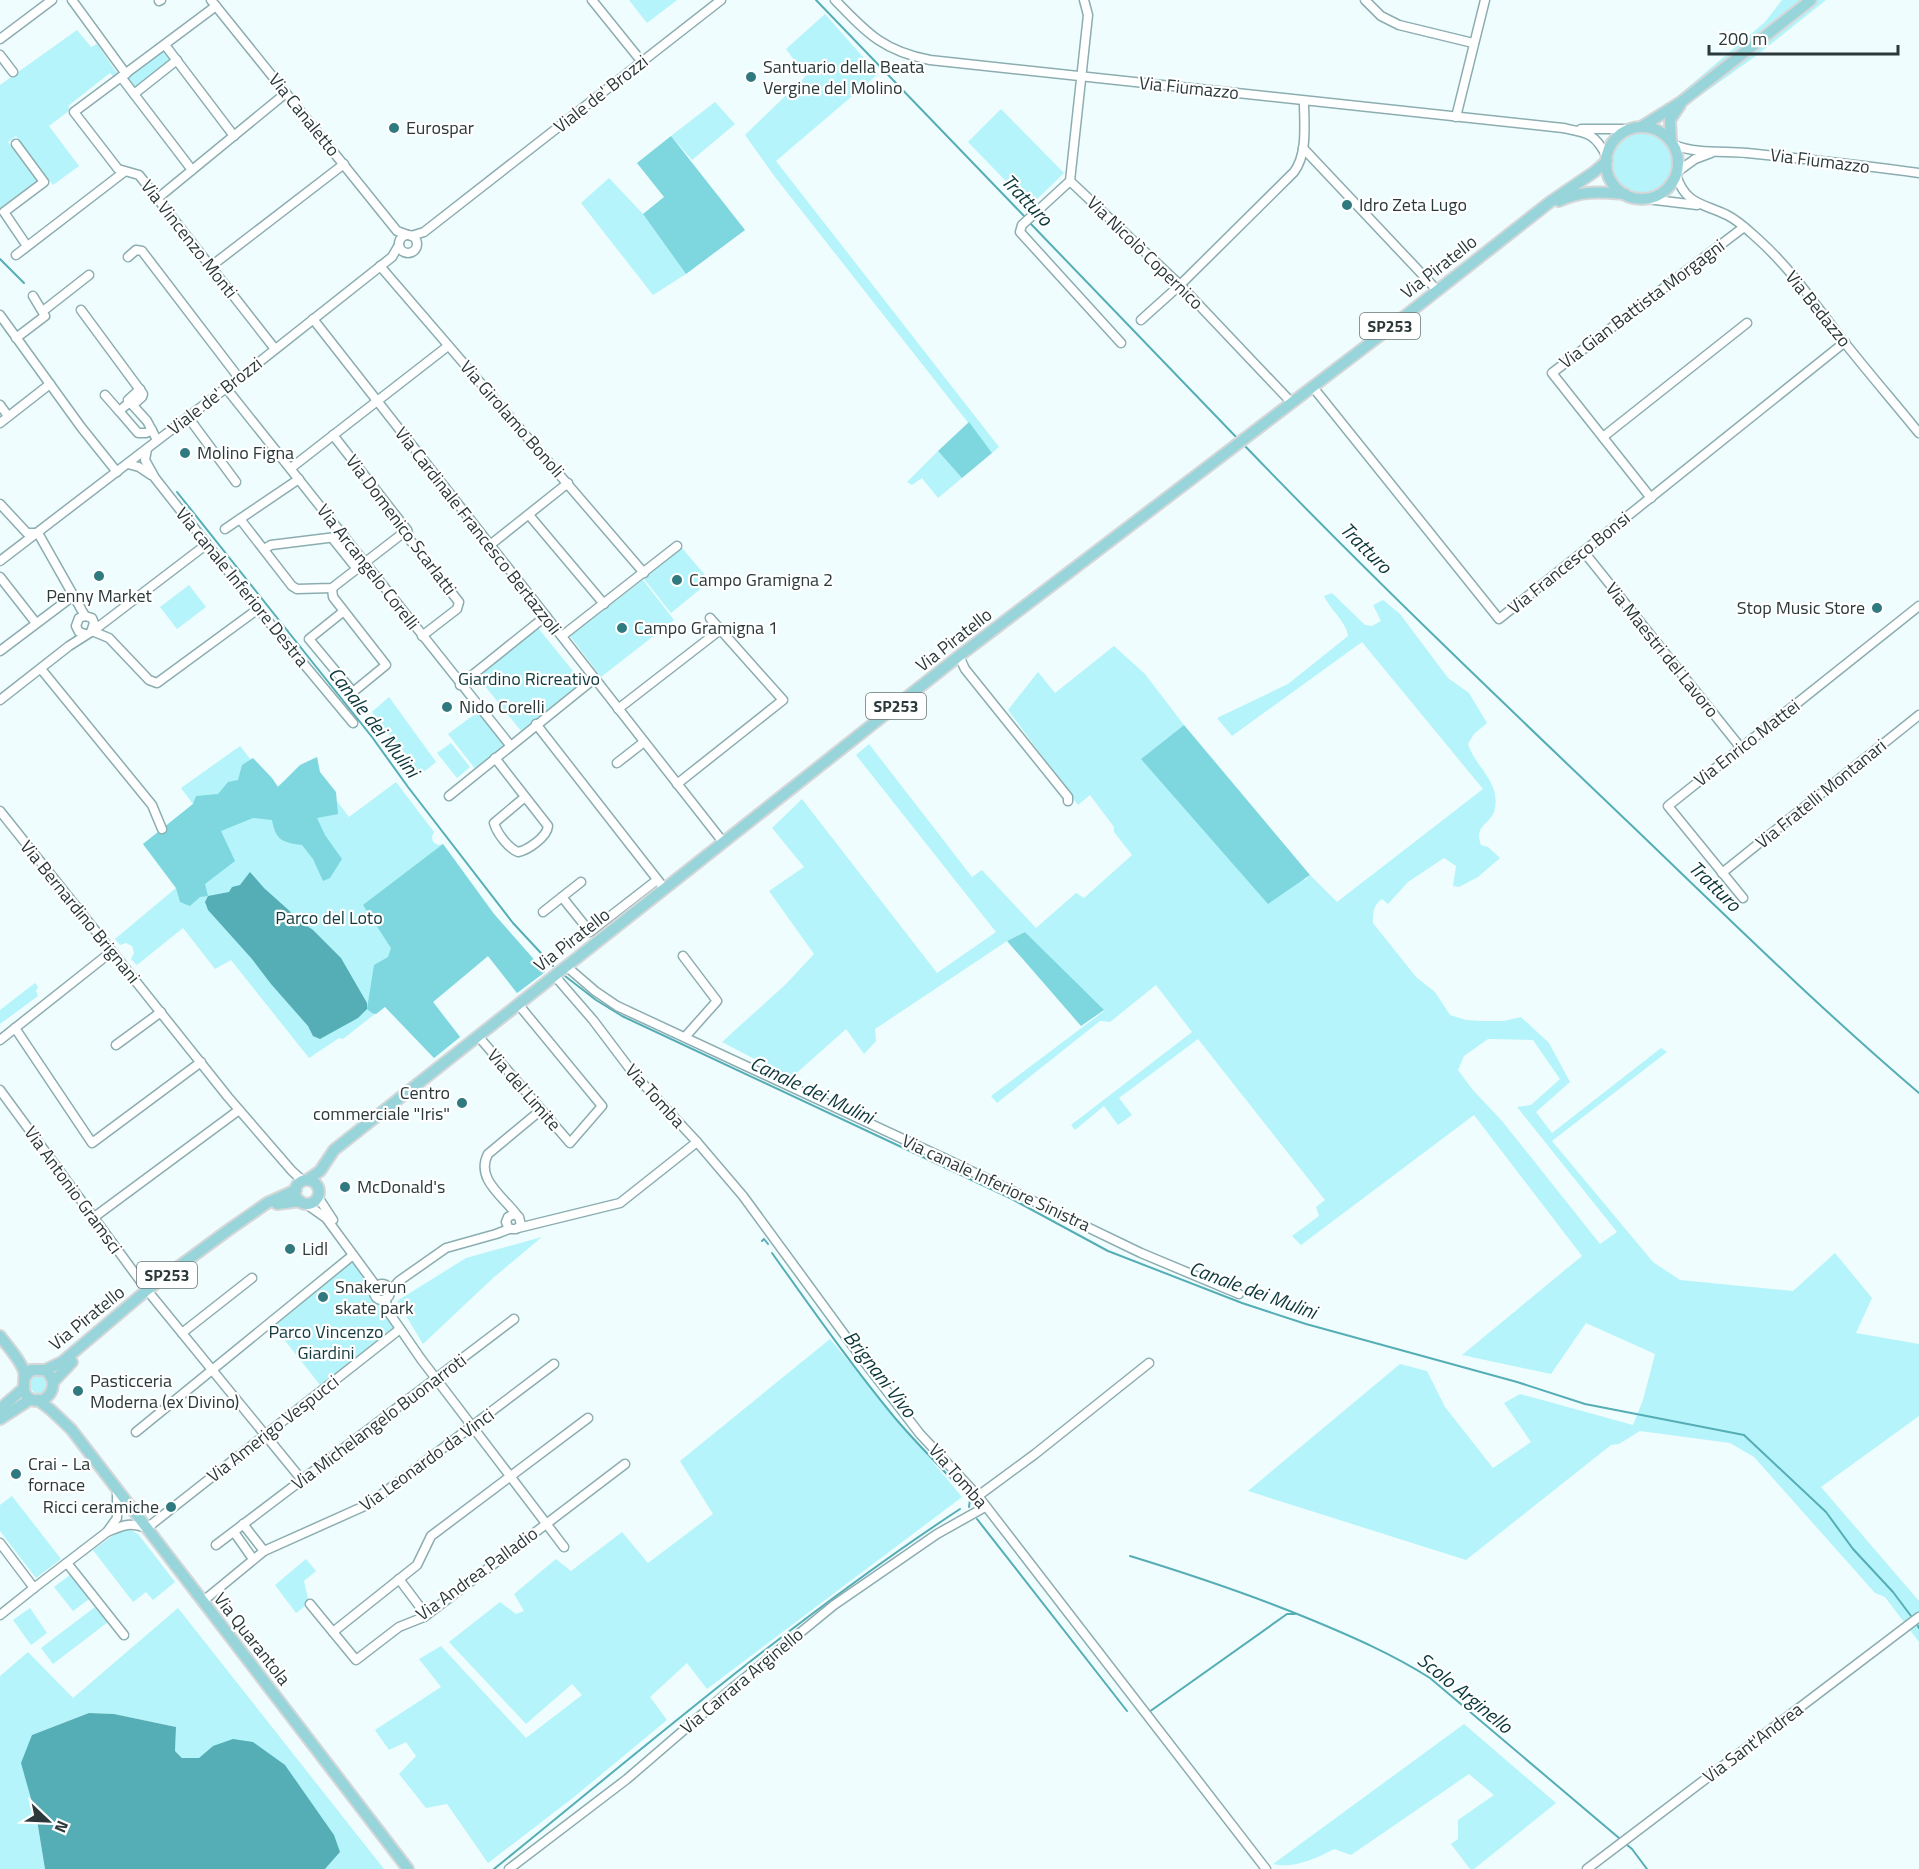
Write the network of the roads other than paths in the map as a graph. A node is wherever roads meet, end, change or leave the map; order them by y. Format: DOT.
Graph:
graph roads {
  1 [pos="52,0"];
  2 [pos="72,0"];
  3 [pos="592,0"];
  4 [pos="721,0"];
  5 [pos="835,0"];
  6 [pos="1084,0"];
  7 [pos="1365,0"];
  8 [pos="1485,0"];
  9 [pos="1811,0"];
  10 [pos="214,3"];
  11 [pos="0,39"];
  12 [pos="1473,43"];
  13 [pos="165,45"];
  14 [pos="0,55"];
  15 [pos="177,60"];
  16 [pos="642,62"];
  17 [pos="13,72"];
  18 [pos="123,76"];
  19 [pos="1081,76"];
  20 [pos="286,93"];
  21 [pos="134,94"];
  22 [pos="1688,96"];
  23 [pos="1304,101"];
  24 [pos="1456,117"];
  25 [pos="1563,128"];
  26 [pos="1636,128"];
  27 [pos="234,136"];
  28 [pos="1672,143"];
  29 [pos="16,144"];
  30 [pos="1303,148"];
  31 [pos="1720,151"];
  32 [pos="1607,159"];
  33 [pos="344,164"];
  34 [pos="192,170"];
  35 [pos="124,172"];
  36 [pos="1677,173"];
  37 [pos="1919,173"];
  38 [pos="1070,181"];
  39 [pos="1625,194"];
  40 [pos="158,198"];
  41 [pos="1647,199"];
  42 [pos="1701,206"];
  43 [pos="1535,214"];
  44 [pos="1744,227"];
  45 [pos="397,231"];
  46 [pos="424,232"];
  47 [pos="409,236"];
  48 [pos="399,244"];
  49 [pos="417,245"];
  50 [pos="27,246"];
  51 [pos="406,253"];
  52 [pos="16,255"];
  53 [pos="128,257"];
  54 [pos="392,257"];
  55 [pos="380,266"];
  56 [pos="210,267"];
  57 [pos="89,275"];
  58 [pos="1180,285"];
  59 [pos="1436,289"];
  60 [pos="33,296"];
  61 [pos="81,310"];
  62 [pos="42,311"];
  63 [pos="0,315"];
  64 [pos="313,319"];
  65 [pos="1141,320"];
  66 [pos="1747,322"];
  67 [pos="16,338"];
  68 [pos="1845,342"];
  69 [pos="1120,343"];
  70 [pos="448,346"];
  71 [pos="275,349"];
  72 [pos="239,378"];
  73 [pos="50,384"];
  74 [pos="1312,386"];
  75 [pos="226,388"];
  76 [pos="105,396"];
  77 [pos="376,402"];
  78 [pos="1291,402"];
  79 [pos="131,404"];
  80 [pos="0,405"];
  81 [pos="119,411"];
  82 [pos="8,416"];
  83 [pos="188,417"];
  84 [pos="0,423"];
  85 [pos="152,430"];
  86 [pos="1919,433"];
  87 [pos="333,435"];
  88 [pos="1603,436"];
  89 [pos="157,440"];
  90 [pos="147,449"];
  91 [pos="128,464"];
  92 [pos="291,468"];
  93 [pos="117,472"];
  94 [pos="156,478"];
  95 [pos="299,478"];
  96 [pos="236,482"];
  97 [pos="568,483"];
  98 [pos="1651,498"];
  99 [pos="0,504"];
  100 [pos="529,515"];
  101 [pos="240,519"];
  102 [pos="225,529"];
  103 [pos="407,530"];
  104 [pos="38,533"];
  105 [pos="344,536"];
  106 [pos="333,539"];
  107 [pos="207,544"];
  108 [pos="490,545"];
  109 [pos="677,546"];
  110 [pos="264,549"];
  111 [pos="1584,552"];
  112 [pos="0,561"];
  113 [pos="365,563"];
  114 [pos="357,569"];
  115 [pos="644,573"];
  116 [pos="0,578"];
  117 [pos="332,588"];
  118 [pos="73,596"];
  119 [pos="603,604"];
  120 [pos="1919,606"];
  121 [pos="258,609"];
  122 [pos="344,611"];
  123 [pos="546,616"];
  124 [pos="86,618"];
  125 [pos="710,618"];
  126 [pos="108,620"];
  127 [pos="36,623"];
  128 [pos="720,630"];
  129 [pos="85,632"];
  130 [pos="422,636"];
  131 [pos="562,636"];
  132 [pos="0,651"];
  133 [pos="959,656"];
  134 [pos="41,669"];
  135 [pos="594,679"];
  136 [pos="460,685"];
  137 [pos="0,700"];
  138 [pos="618,709"];
  139 [pos="1919,715"];
  140 [pos="353,723"];
  141 [pos="536,724"];
  142 [pos="644,742"];
  143 [pos="510,745"];
  144 [pos="1741,748"];
  145 [pos="495,758"];
  146 [pos="617,763"];
  147 [pos="677,784"];
  148 [pos="449,796"];
  149 [pos="525,797"];
  150 [pos="1068,801"];
  151 [pos="1,814"];
  152 [pos="162,829"];
  153 [pos="723,842"];
  154 [pos="1722,873"];
  155 [pos="581,882"];
  156 [pos="660,884"];
  157 [pos="562,897"];
  158 [pos="1743,898"];
  159 [pos="543,912"];
  160 [pos="111,952"];
  161 [pos="683,956"];
  162 [pos="566,966"];
  163 [pos="554,975"];
  164 [pos="518,1004"];
  165 [pos="161,1012"];
  166 [pos="15,1028"];
  167 [pos="478,1036"];
  168 [pos="685,1037"];
  169 [pos="0,1040"];
  170 [pos="116,1045"];
  171 [pos="201,1062"];
  172 [pos="0,1090"];
  173 [pos="239,1110"];
  174 [pos="541,1110"];
  175 [pos="697,1142"];
  176 [pos="343,1144"];
  177 [pos="301,1184"];
  178 [pos="318,1193"];
  179 [pos="303,1202"];
  180 [pos="93,1218"];
  181 [pos="516,1223"];
  182 [pos="353,1255"];
  183 [pos="252,1278"];
  184 [pos="383,1289"];
  185 [pos="149,1293"];
  186 [pos="1239,1294"];
  187 [pos="514,1319"];
  188 [pos="400,1329"];
  189 [pos="182,1333"];
  190 [pos="0,1336"];
  191 [pos="16,1357"];
  192 [pos="1149,1363"];
  193 [pos="555,1364"];
  194 [pos="40,1369"];
  195 [pos="212,1370"];
  196 [pos="436,1379"];
  197 [pos="25,1383"];
  198 [pos="53,1386"];
  199 [pos="34,1400"];
  200 [pos="0,1409"];
  201 [pos="588,1418"];
  202 [pos="0,1419"];
  203 [pos="473,1427"];
  204 [pos="71,1430"];
  205 [pos="136,1432"];
  206 [pos="265,1436"];
  207 [pos="625,1464"];
  208 [pos="510,1476"];
  209 [pos="302,1480"];
  210 [pos="117,1489"];
  211 [pos="978,1496"];
  212 [pos="985,1507"];
  213 [pos="133,1510"];
  214 [pos="120,1521"];
  215 [pos="545,1523"];
  216 [pos="243,1524"];
  217 [pos="147,1528"];
  218 [pos="234,1532"];
  219 [pos="0,1544"];
  220 [pos="216,1545"];
  221 [pos="564,1547"];
  222 [pos="264,1551"];
  223 [pos="253,1559"];
  224 [pos="67,1563"];
  225 [pos="399,1580"];
  226 [pos="34,1588"];
  227 [pos="202,1602"];
  228 [pos="310,1604"];
  229 [pos="0,1615"];
  230 [pos="426,1615"];
  231 [pos="1919,1617"];
  232 [pos="333,1632"];
  233 [pos="124,1635"];
  234 [pos="408,1869"];
  235 [pos="509,1869"];
  236 [pos="1266,1869"];
  237 [pos="1587,1869"];
  1 -- 11 [label="street"];
  2 -- 18 [label="street"];
  3 -- 16 [label="street"];
  4 -- 16 [label="street, Viale de' Brozzi"];
  5 -- 19 [label="street, Via Fiumazzo"];
  6 -- 19 [label="street"];
  7 -- 12 [label="street"];
  8 -- 12 [label="street"];
  9 -- 22 [label="main road, SP253"];
  10 -- 13 [label="street"];
  10 -- 20 [label="street, Via Canaletto"];
  12 -- 24 [label="street"];
  13 -- 15 [label="street"];
  13 -- 18 [label="street"];
  14 -- 17 [label="street"];
  15 -- 21 [label="street"];
  15 -- 27 [label="street"];
  16 -- 46 [label="street, Viale de' Brozzi"];
  18 -- 21 [label="street"];
  18 -- 35 [label="street, Via Vincenzo Monti"];
  19 -- 23 [label="street, Via Fiumazzo"];
  19 -- 38 [label="street"];
  20 -- 27 [label="street"];
  20 -- 33 [label="street, Via Canaletto"];
  21 -- 34 [label="street"];
  22 -- 26 [label="main road, SP253"];
  22 -- 28 [label="main road, SP253"];
  23 -- 24 [label="street, Via Fiumazzo"];
  23 -- 30 [label="street"];
  24 -- 25 [label="street, Via Fiumazzo"];
  25 -- 26 [label="street, Via Fiumazzo"];
  25 -- 32 [label="street, Via Fiumazzo"];
  26 -- 28 [label="main road"];
  26 -- 32 [label="main road, SP253"];
  27 -- 34 [label="street"];
  28 -- 31 [label="street, Via Fiumazzo"];
  28 -- 36 [label="main road, SP253"];
  29 -- 50 [label="street"];
  30 -- 58 [label="street"];
  30 -- 59 [label="street"];
  31 -- 36 [label="street, Via Fiumazzo"];
  31 -- 37 [label="street, Via Fiumazzo"];
  32 -- 39 [label="main road"];
  32 -- 43 [label="main road, Via Piratello / SP253"];
  33 -- 45 [label="street, Via Canaletto"];
  33 -- 56 [label="street"];
  34 -- 40 [label="street"];
  35 -- 40 [label="street, Via Vincenzo Monti"];
  35 -- 50 [label="street"];
  36 -- 41 [label="main road"];
  36 -- 42 [label="street, Via Bedazzo"];
  38 -- 58 [label="street, Via Nicolò Copernico"];
  38 -- 69 [label="street"];
  39 -- 41 [label="main road, SP253"];
  39 -- 43 [label="main road, Via Piratello / SP253"];
  40 -- 56 [label="street, Via Vincenzo Monti"];
  41 -- 42 [label="street, Via Bedazzo"];
  42 -- 44 [label="street, Via Bedazzo"];
  43 -- 59 [label="main road, Via Piratello / SP253"];
  44 -- 68 [label="street, Via Bedazzo"];
  44 -- 88 [label="street, Via Gian Battista Morgagni"];
  45 -- 47 [label="street"];
  45 -- 48 [label="street, Via Canaletto"];
  46 -- 47 [label="street, Viale de' Brozzi"];
  46 -- 49 [label="street, Viale de' Brozzi"];
  47 -- 48 [label="street, Viale de' Brozzi"];
  47 -- 49 [label="street"];
  48 -- 51 [label="street"];
  48 -- 54 [label="street, Viale de' Brozzi"];
  49 -- 51 [label="street, Viale de' Brozzi"];
  50 -- 52 [label="street"];
  51 -- 54 [label="street, Viale de' Brozzi"];
  53 -- 72 [label="street"];
  54 -- 55 [label="street, Viale de' Brozzi"];
  55 -- 64 [label="street, Viale de' Brozzi"];
  55 -- 70 [label="street, Via Girolamo Bonoli"];
  56 -- 71 [label="street, Via Vincenzo Monti"];
  57 -- 62 [label="street"];
  58 -- 65 [label="street"];
  58 -- 78 [label="street, Via Nicolò Copernico"];
  59 -- 74 [label="main road, Via Piratello / SP253"];
  60 -- 62 [label="street"];
  61 -- 79 [label="street"];
  62 -- 67 [label="street"];
  63 -- 67 [label="street"];
  64 -- 71 [label="street, Viale de' Brozzi"];
  64 -- 77 [label="street, Via Cardinale Francesco Bertazzoli"];
  66 -- 88 [label="street"];
  67 -- 73 [label="street"];
  68 -- 86 [label="street, Via Bedazzo"];
  68 -- 98 [label="street, Via Francesco Bonsi"];
  70 -- 77 [label="street"];
  70 -- 97 [label="street, Via Girolamo Bonoli"];
  71 -- 72 [label="street, Viale de' Brozzi"];
  72 -- 75 [label="street, Viale de' Brozzi"];
  73 -- 82 [label="street"];
  73 -- 93 [label="street"];
  74 -- 78 [label="main road, Via Piratello / SP253"];
  74 -- 111 [label="street, Via Francesco Bonsi"];
  75 -- 83 [label="street, Viale de' Brozzi"];
  75 -- 92 [label="street, Via Arcangelo Corelli"];
  76 -- 81 [label="street"];
  77 -- 87 [label="street"];
  77 -- 108 [label="street, Via Cardinale Francesco Bertazzoli"];
  78 -- 133 [label="main road, Via Piratello / SP253"];
  79 -- 81 [label="street"];
  79 -- 85 [label="street"];
  80 -- 82 [label="street"];
  81 -- 85 [label="street"];
  82 -- 84 [label="street"];
  83 -- 89 [label="street, Viale de' Brozzi"];
  83 -- 96 [label="street"];
  85 -- 89 [label="street"];
  87 -- 92 [label="street"];
  87 -- 103 [label="street, Via Domenico Scarlatti"];
  88 -- 98 [label="street, Via Gian Battista Morgagni"];
  89 -- 90 [label="street, Viale de' Brozzi"];
  90 -- 91 [label="street, Viale de' Brozzi"];
  90 -- 94 [label="street, Via canale Inferiore Destra"];
  91 -- 93 [label="street, Viale de' Brozzi"];
  91 -- 94 [label="street, Via canale Inferiore Destra"];
  92 -- 95 [label="street, Via Arcangelo Corelli"];
  93 -- 104 [label="street, Viale de' Brozzi"];
  94 -- 107 [label="street, Via canale Inferiore Destra"];
  95 -- 101 [label="street"];
  95 -- 105 [label="street, Via Arcangelo Corelli"];
  97 -- 100 [label="street"];
  97 -- 115 [label="street, Via Girolamo Bonoli"];
  98 -- 111 [label="street, Via Francesco Bonsi"];
  99 -- 104 [label="street"];
  100 -- 108 [label="street"];
  100 -- 119 [label="street"];
  101 -- 102 [label="street"];
  101 -- 110 [label="street"];
  103 -- 113 [label="street"];
  103 -- 130 [label="street, Via Domenico Scarlatti"];
  104 -- 112 [label="street, Viale de' Brozzi"];
  104 -- 118 [label="street"];
  105 -- 106 [label="street"];
  105 -- 113 [label="street, Via Arcangelo Corelli"];
  106 -- 110 [label="street"];
  106 -- 114 [label="street, Via Arcangelo Corelli"];
  107 -- 121 [label="street, Via canale Inferiore Destra"];
  107 -- 126 [label="street"];
  108 -- 123 [label="street, Via Cardinale Francesco Bertazzoli"];
  109 -- 115 [label="street"];
  110 -- 117 [label="street"];
  111 -- 144 [label="street, Via Maestri del Lavoro"];
  113 -- 114 [label="street"];
  113 -- 130 [label="street, Via Arcangelo Corelli"];
  114 -- 117 [label="street"];
  115 -- 119 [label="street"];
  116 -- 127 [label="street"];
  117 -- 122 [label="street"];
  118 -- 124 [label="street"];
  118 -- 127 [label="street"];
  119 -- 131 [label="street"];
  120 -- 144 [label="street, Via Enrico Mattei"];
  121 -- 129 [label="street"];
  121 -- 140 [label="street, Via canale Inferiore Destra"];
  122 -- 122 [label="street"];
  123 -- 131 [label="street, Via Cardinale Francesco Bertazzoli"];
  123 -- 136 [label="street"];
  124 -- 126 [label="street"];
  124 -- 129 [label="street"];
  124 -- 129 [label="street"];
  125 -- 128 [label="street"];
  126 -- 129 [label="street"];
  127 -- 132 [label="street"];
  128 -- 138 [label="street"];
  128 -- 147 [label="street"];
  129 -- 134 [label="street"];
  130 -- 136 [label="street, Via Arcangelo Corelli"];
  131 -- 135 [label="street, Via Cardinale Francesco Bertazzoli"];
  133 -- 150 [label="street"];
  133 -- 153 [label="main road, Via Piratello / SP253"];
  134 -- 137 [label="street"];
  134 -- 152 [label="street"];
  135 -- 138 [label="street, Via Cardinale Francesco Bertazzoli"];
  135 -- 141 [label="street"];
  136 -- 143 [label="street, Via Arcangelo Corelli"];
  138 -- 142 [label="street, Via Cardinale Francesco Bertazzoli"];
  139 -- 154 [label="street, Via Fratelli Montanari"];
  141 -- 143 [label="street"];
  141 -- 156 [label="street"];
  142 -- 146 [label="street"];
  142 -- 147 [label="street, Via Cardinale Francesco Bertazzoli"];
  143 -- 145 [label="street"];
  144 -- 154 [label="street, Via Enrico Mattei"];
  145 -- 148 [label="street"];
  145 -- 149 [label="street"];
  147 -- 153 [label="street, Via Cardinale Francesco Bertazzoli"];
  149 -- 149 [label="street"];
  151 -- 160 [label="street, Via Bernardino Brignani"];
  153 -- 156 [label="main road, Via Piratello / SP253"];
  154 -- 158 [label="street, Via Enrico Mattei"];
  155 -- 157 [label="street"];
  156 -- 157 [label="street"];
  156 -- 162 [label="main road, Via Piratello / SP253"];
  157 -- 159 [label="street"];
  160 -- 165 [label="street, Via Bernardino Brignani"];
  160 -- 166 [label="street"];
  161 -- 168 [label="street"];
  162 -- 163 [label="main road, Via Piratello / SP253"];
  162 -- 168 [label="street, Via canale Inferiore Sinistra"];
  163 -- 164 [label="main road, Via Piratello / SP253"];
  163 -- 175 [label="street, Via Tomba"];
  164 -- 167 [label="main road, Via Piratello / SP253"];
  164 -- 174 [label="street, Via del Limite"];
  165 -- 170 [label="street"];
  165 -- 171 [label="street, Via Bernardino Brignani"];
  166 -- 169 [label="street"];
  166 -- 171 [label="street"];
  167 -- 174 [label="street, Via del Limite"];
  167 -- 176 [label="main road, Via Piratello / SP253"];
  168 -- 186 [label="street, Via canale Inferiore Sinistra"];
  171 -- 173 [label="street, Via Bernardino Brignani"];
  172 -- 180 [label="street, Via Antonio Gramsci"];
  173 -- 177 [label="street, Via Bernardino Brignani"];
  173 -- 180 [label="street"];
  174 -- 181 [label="street"];
  175 -- 181 [label="street"];
  175 -- 211 [label="street, Via Tomba"];
  176 -- 177 [label="main road, Via Piratello / SP253"];
  176 -- 178 [label="main road, Via Piratello / SP253"];
  177 -- 178 [label="main road"];
  177 -- 179 [label="main road"];
  177 -- 185 [label="main road, Via Piratello / SP253"];
  178 -- 179 [label="main road, Via Piratello / SP253"];
  178 -- 184 [label="street"];
  179 -- 182 [label="street"];
  179 -- 185 [label="main road, Via Piratello / SP253"];
  180 -- 185 [label="street, Via Antonio Gramsci"];
  181 -- 184 [label="street"];
  182 -- 184 [label="street"];
  182 -- 195 [label="street"];
  183 -- 189 [label="street"];
  184 -- 188 [label="street"];
  185 -- 189 [label="street, Via Antonio Gramsci"];
  185 -- 194 [label="main road, Via Piratello / SP253"];
  185 -- 198 [label="main road, Via Piratello / SP253"];
  187 -- 196 [label="street, Via Michelangelo Buonarroti"];
  188 -- 196 [label="street"];
  188 -- 206 [label="street, Via Amerigo Vespucci"];
  189 -- 195 [label="street, Via Antonio Gramsci"];
  190 -- 191 [label="main road"];
  191 -- 194 [label="main road"];
  191 -- 197 [label="main road"];
  192 -- 211 [label="street"];
  193 -- 203 [label="street, Via Leonardo da Vinci"];
  194 -- 197 [label="main road, Via Piratello / SP253"];
  194 -- 198 [label="main road, Via Piratello"];
  195 -- 205 [label="street"];
  195 -- 206 [label="street, Via Antonio Gramsci"];
  196 -- 203 [label="street"];
  196 -- 209 [label="street, Via Michelangelo Buonarroti"];
  197 -- 199 [label="main road"];
  197 -- 200 [label="main road, Via Piratello / SP253"];
  198 -- 199 [label="main road, Via Piratello / SP253"];
  198 -- 204 [label="main road, Via Quarantola"];
  199 -- 202 [label="main road, Via Piratello / SP253"];
  199 -- 204 [label="main road, Via Quarantola"];
  201 -- 208 [label="street"];
  203 -- 208 [label="street"];
  203 -- 222 [label="street, Via Leonardo da Vinci"];
  204 -- 210 [label="main road, Via Quarantola"];
  206 -- 209 [label="street, Via Antonio Gramsci"];
  206 -- 217 [label="street, Via Amerigo Vespucci"];
  207 -- 215 [label="street, Via Andrea Palladio"];
  208 -- 215 [label="street"];
  208 -- 225 [label="street"];
  209 -- 216 [label="street, Via Michelangelo Buonarroti"];
  210 -- 213 [label="main road, Via Quarantola"];
  210 -- 214 [label="street"];
  211 -- 212 [label="street, Via Tomba"];
  212 -- 235 [label="street, Via Carrara Arginello"];
  212 -- 236 [label="street, Via Tomba"];
  213 -- 214 [label="street"];
  213 -- 217 [label="main road, Via Quarantola"];
  214 -- 217 [label="street"];
  214 -- 224 [label="street"];
  215 -- 221 [label="street"];
  215 -- 230 [label="street, Via Andrea Palladio"];
  216 -- 218 [label="street, Via Michelangelo Buonarroti"];
  216 -- 222 [label="street"];
  217 -- 227 [label="main road, Via Quarantola"];
  218 -- 220 [label="street, Via Michelangelo Buonarroti"];
  218 -- 223 [label="street"];
  219 -- 226 [label="street"];
  222 -- 223 [label="street, Via Leonardo da Vinci"];
  223 -- 227 [label="street, Via Leonardo da Vinci"];
  224 -- 226 [label="street"];
  224 -- 233 [label="street"];
  225 -- 230 [label="street"];
  225 -- 232 [label="street"];
  226 -- 229 [label="street"];
  227 -- 234 [label="main road, Via Quarantola"];
  228 -- 232 [label="street, Via Andrea Palladio"];
  230 -- 232 [label="street, Via Andrea Palladio"];
  231 -- 237 [label="street, Via Sant'Andrea"];
}
